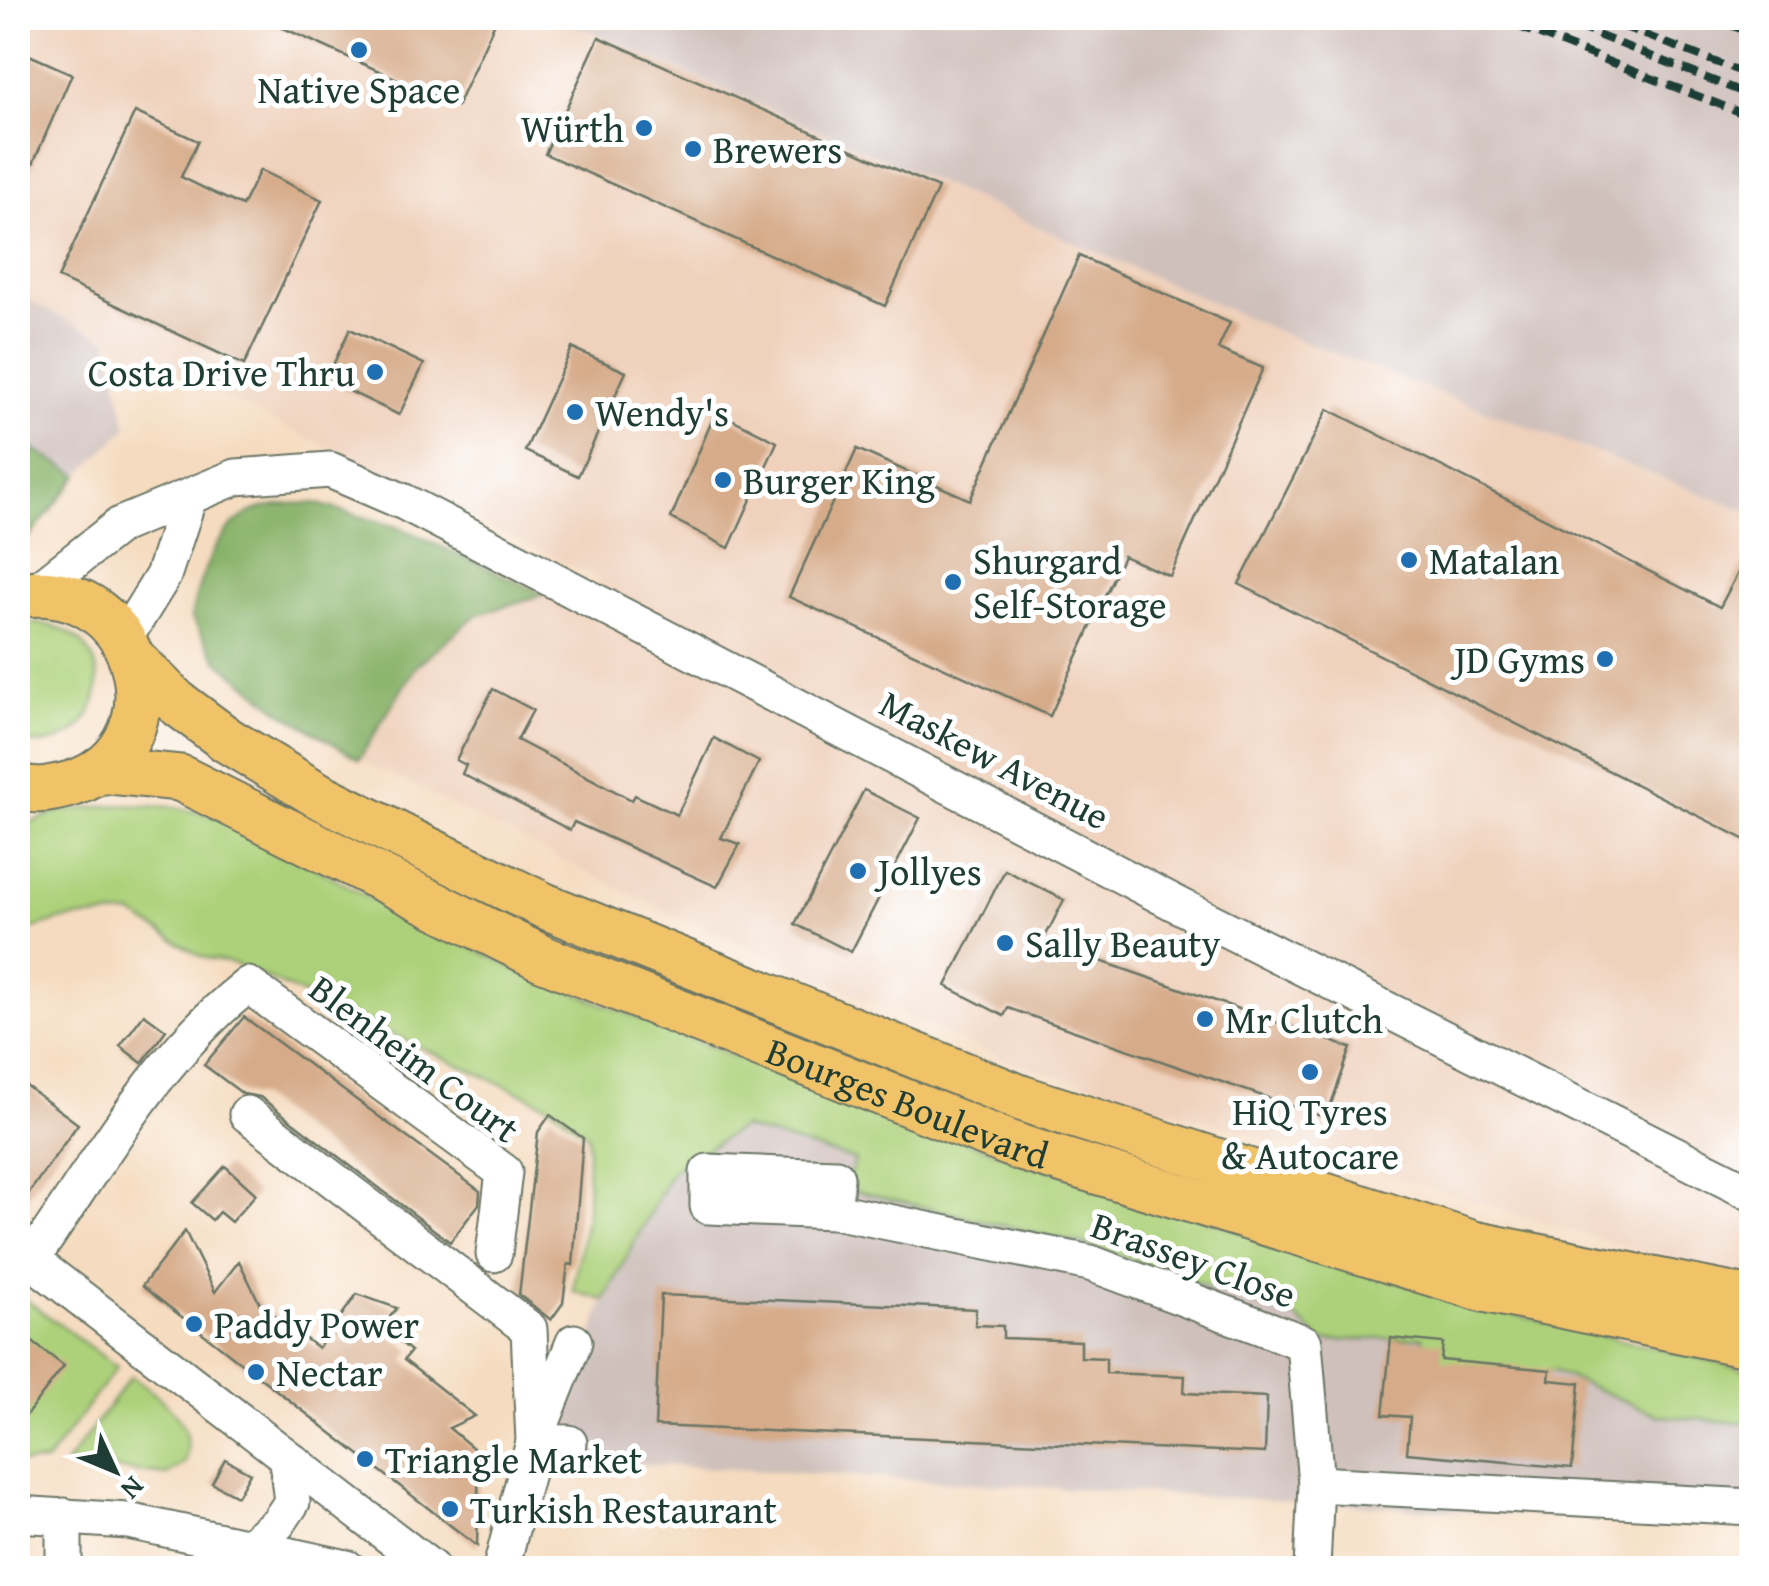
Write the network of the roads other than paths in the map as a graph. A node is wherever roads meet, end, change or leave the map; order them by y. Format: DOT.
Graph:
graph roads {
  1 [pos="188,500"];
  2 [pos="26,593"];
  3 [pos="130,650"];
  4 [pos="100,770"];
  5 [pos="22,792"];
  6 [pos="248,1114"];
  7 [pos="1752,1193"];
  8 [pos="834,1211"];
  9 [pos="494,1254"];
  10 [pos="24,1255"];
  11 [pos="1752,1300"];
  12 [pos="574,1342"];
  13 [pos="1752,1344"];
  14 [pos="552,1443"];
  15 [pos="287,1460"];
  16 [pos="1316,1484"];
  17 [pos="1752,1507"];
  18 [pos="18,1514"];
  19 [pos="64,1516"];
  20 [pos="248,1547"];
  21 [pos="64,1568"];
  22 [pos="347,1568"];
  23 [pos="431,1568"];
  24 [pos="501,1568"];
  25 [pos="1312,1568"];
  1 -- 2 [label="street, Maskew Avenue"];
  1 -- 3 [label="street"];
  1 -- 7 [label="street, Maskew Avenue"];
  2 -- 3 [label="main road, Bourges Boulevard"];
  3 -- 4 [label="main road"];
  3 -- 11 [label="main road, Bourges Boulevard"];
  4 -- 5 [label="main road"];
  4 -- 13 [label="main road, Bourges Boulevard"];
  6 -- 14 [label="street"];
  8 -- 16 [label="street, Brassey Close"];
  9 -- 10 [label="street, Blenheim Court"];
  10 -- 15 [label="street"];
  12 -- 14 [label="street"];
  14 -- 24 [label="street"];
  15 -- 20 [label="street"];
  15 -- 23 [label="street"];
  16 -- 17 [label="street"];
  16 -- 25 [label="street, Brassey Close"];
  18 -- 19 [label="street"];
  19 -- 20 [label="street"];
  19 -- 21 [label="street"];
  20 -- 22 [label="street"];
}
